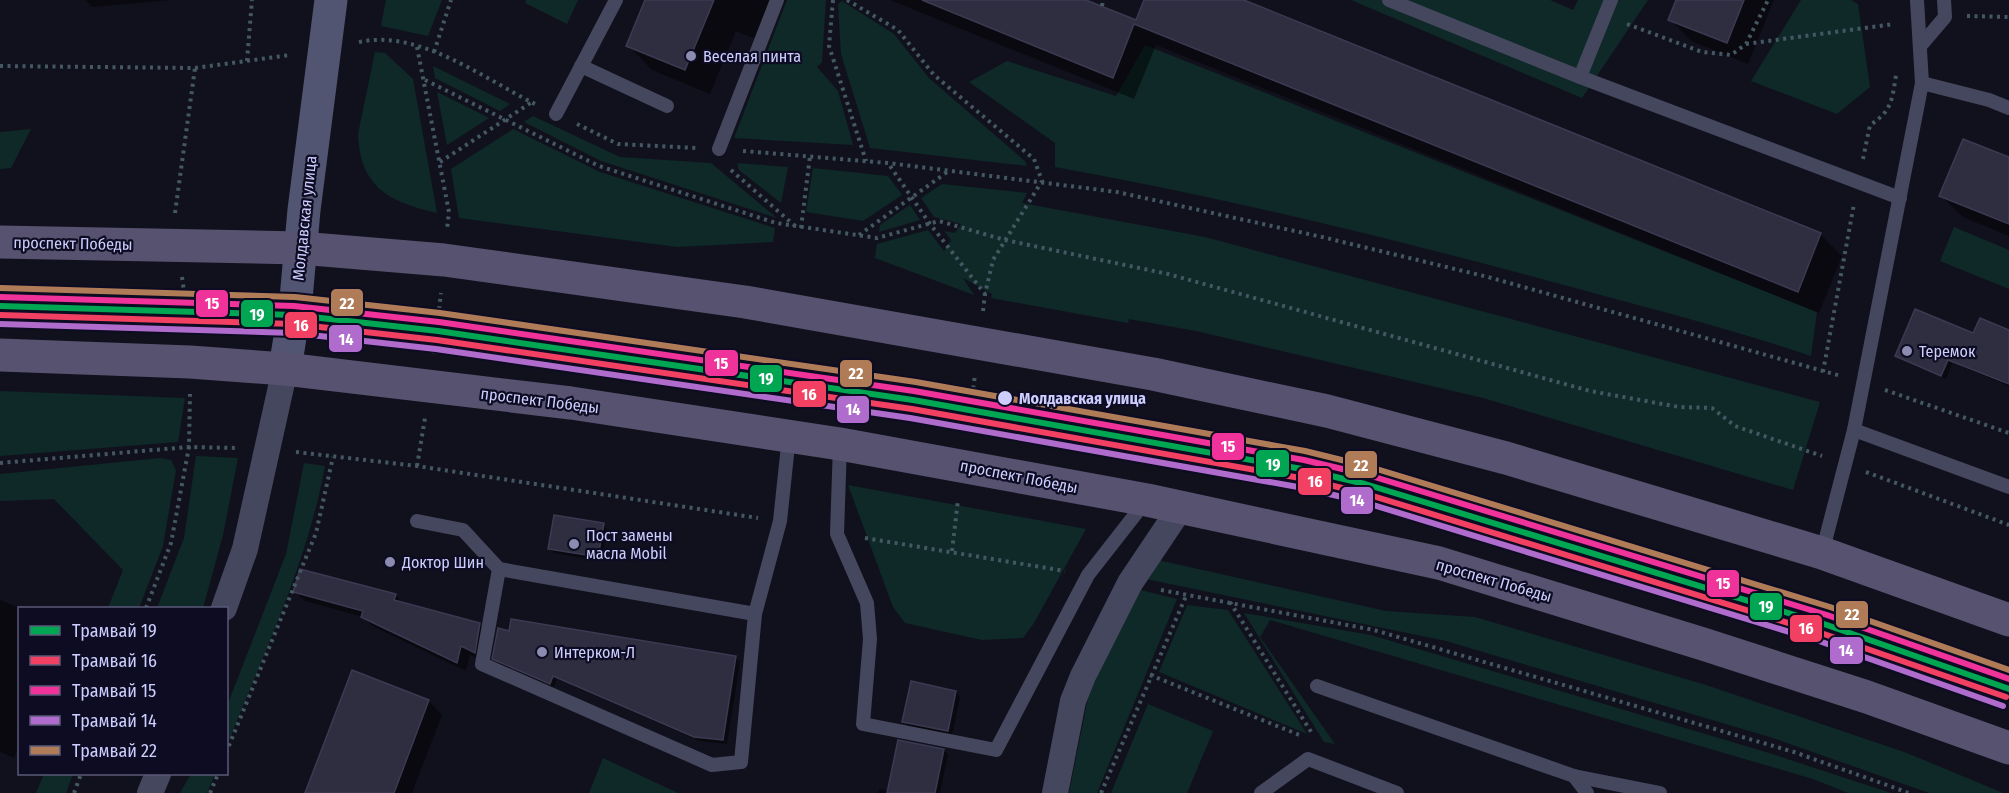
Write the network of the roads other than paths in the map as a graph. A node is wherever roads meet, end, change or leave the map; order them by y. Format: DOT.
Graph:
graph roads {
  1 [pos="331,0"];
  2 [pos="615,0"];
  3 [pos="777,0"];
  4 [pos="1389,0"];
  5 [pos="1611,0"];
  6 [pos="1917,0"];
  7 [pos="1944,0"];
  8 [pos="1922,44"];
  9 [pos="581,66"];
  10 [pos="1580,77"];
  11 [pos="1922,83"];
  12 [pos="667,106"];
  13 [pos="2009,108"];
  14 [pos="556,114"];
  15 [pos="719,149"];
  16 [pos="1900,198"];
  17 [pos="0,242"];
  18 [pos="300,248"];
  19 [pos="0,355"];
  20 [pos="285,369"];
  21 [pos="1854,430"];
  22 [pos="789,435"];
  23 [pos="840,444"];
  24 [pos="2009,487"];
  25 [pos="1147,500"];
  26 [pos="1182,507"];
  27 [pos="417,521"];
  28 [pos="1822,553"];
  29 [pos="499,569"];
  30 [pos="225,607"];
  31 [pos="755,614"];
  32 [pos="2009,620"];
  33 [pos="1317,686"];
  34 [pos="2009,748"];
  35 [pos="158,775"];
  36 [pos="1574,777"];
  37 [pos="150,793"];
  38 [pos="1056,793"];
  39 [pos="1261,793"];
  40 [pos="1397,793"];
  41 [pos="1587,793"];
  42 [pos="1660,793"];
  1 -- 18 [label="street, Молдавская улица"];
  2 -- 9 [label="lane"];
  3 -- 15 [label="lane"];
  4 -- 10 [label="lane"];
  5 -- 10 [label="lane"];
  6 -- 8 [label="lane"];
  7 -- 8 [label="lane"];
  8 -- 11 [label="lane"];
  9 -- 12 [label="lane"];
  9 -- 14 [label="lane"];
  10 -- 16 [label="lane"];
  11 -- 13 [label="lane"];
  11 -- 16 [label="lane"];
  16 -- 21 [label="lane"];
  17 -- 18 [label="main road, проспект Победы"];
  18 -- 20 [label="street, Молдавская улица"];
  18 -- 28 [label="main road, проспект Победы"];
  19 -- 20 [label="main road, проспект Победы"];
  20 -- 22 [label="main road, проспект Победы"];
  20 -- 30 [label="street, Молдавская улица"];
  21 -- 24 [label="lane"];
  21 -- 28 [label="lane"];
  22 -- 23 [label="main road, проспект Победы"];
  22 -- 31 [label="lane"];
  23 -- 25 [label="main road, проспект Победы"];
  23 -- 25 [label="lane"];
  25 -- 26 [label="main road, проспект Победы"];
  26 -- 34 [label="main road, проспект Победы"];
  26 -- 38 [label="street"];
  27 -- 29 [label="lane"];
  28 -- 32 [label="main road, проспект Победы"];
  29 -- 31 [label="lane"];
  29 -- 31 [label="lane"];
  33 -- 36 [label="lane"];
  35 -- 37 [label="street"];
  36 -- 41 [label="lane"];
  36 -- 42 [label="lane"];
  39 -- 40 [label="lane"];
}
